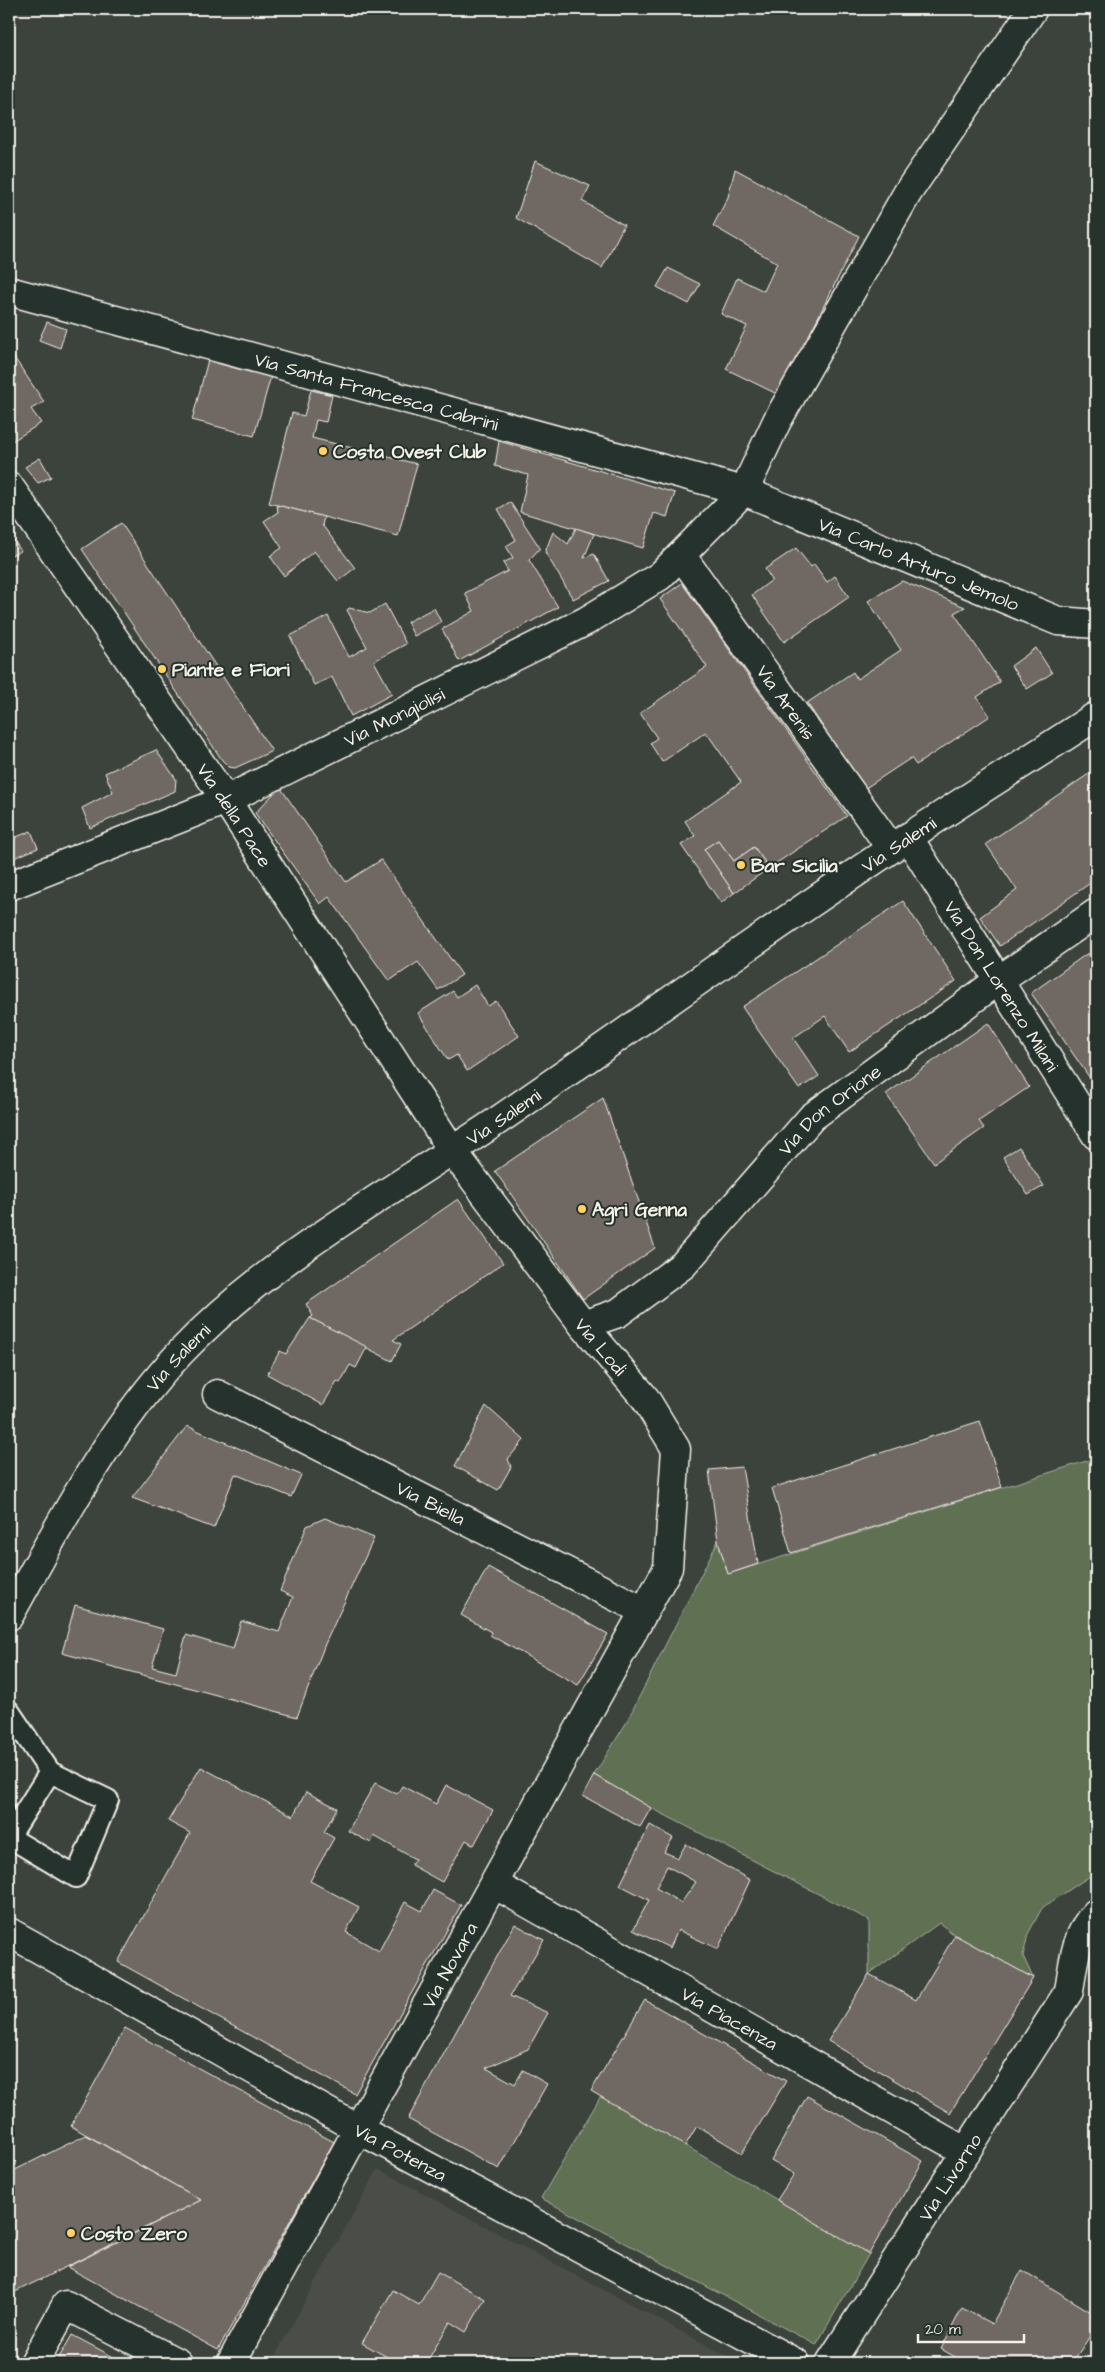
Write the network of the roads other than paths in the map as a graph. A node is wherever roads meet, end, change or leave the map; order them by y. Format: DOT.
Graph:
graph roads {
  1 [pos="1033,9"];
  2 [pos="9,291"];
  3 [pos="9,486"];
  4 [pos="744,491"];
  5 [pos="681,555"];
  6 [pos="1096,624"];
  7 [pos="1096,716"];
  8 [pos="226,800"];
  9 [pos="900,843"];
  10 [pos="9,886"];
  11 [pos="1096,913"];
  12 [pos="998,980"];
  13 [pos="1096,1135"];
  14 [pos="452,1150"];
  15 [pos="583,1325"];
  16 [pos="217,1394"];
  17 [pos="668,1568"];
  18 [pos="644,1611"];
  19 [pos="9,1616"];
  20 [pos="9,1711"];
  21 [pos="50,1772"];
  22 [pos="9,1837"];
  23 [pos="494,1884"];
  24 [pos="1096,1913"];
  25 [pos="9,1932"];
  26 [pos="358,2129"];
  27 [pos="966,2152"];
  28 [pos="34,2363"];
  29 [pos="178,2363"];
  30 [pos="231,2363"];
  31 [pos="796,2363"];
  32 [pos="830,2363"];
  1 -- 4 [label="street, Via Mongiolisi"];
  2 -- 4 [label="street, Via Santa Francesca Cabrini"];
  3 -- 8 [label="street, Via della Pace"];
  4 -- 5 [label="street, Via Mongiolisi"];
  4 -- 6 [label="street, Via Carlo Arturo Jemolo"];
  5 -- 8 [label="street, Via Mongiolisi"];
  5 -- 9 [label="street, Via Arenis"];
  7 -- 9 [label="street, Via Salemi"];
  8 -- 10 [label="street, Via Mongiolisi"];
  8 -- 14 [label="street, Via della Pace"];
  9 -- 12 [label="street, Via Don Lorenzo Milani"];
  9 -- 14 [label="street, Via Salemi"];
  11 -- 12 [label="street, Via Don Orione"];
  12 -- 13 [label="street, Via Don Lorenzo Milani"];
  12 -- 15 [label="street, Via Don Orione"];
  14 -- 15 [label="street, Via Lodi"];
  14 -- 19 [label="street, Via Salemi"];
  15 -- 17 [label="street, Via Lodi"];
  16 -- 18 [label="street, Via Biella"];
  17 -- 18 [label="street, Via Novara"];
  18 -- 23 [label="street, Via Novara"];
  20 -- 21 [label="lane"];
  21 -- 22 [label="lane"];
  21 -- 22 [label="lane"];
  23 -- 26 [label="street, Via Novara"];
  23 -- 27 [label="street, Via Piacenza"];
  24 -- 27 [label="street, Via Livorno"];
  25 -- 26 [label="street, Via Potenza"];
  26 -- 30 [label="street, Via Novara"];
  26 -- 31 [label="street, Via Potenza"];
  27 -- 32 [label="street, Via Livorno"];
  28 -- 29 [label="street"];
}
